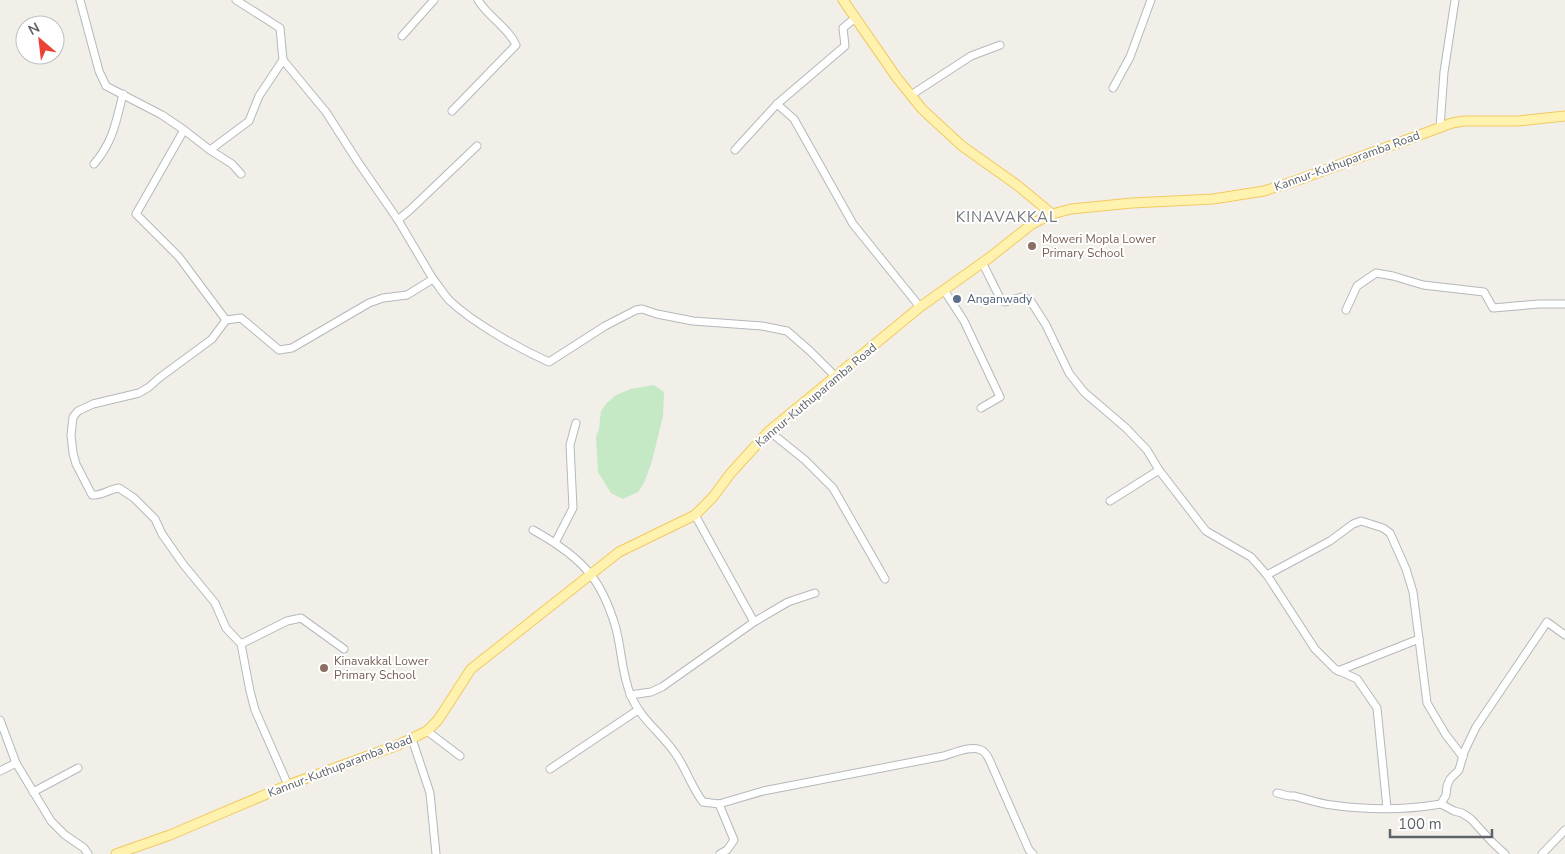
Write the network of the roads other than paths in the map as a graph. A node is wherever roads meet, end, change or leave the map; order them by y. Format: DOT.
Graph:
graph roads {
  1 [pos="80,0"];
  2 [pos="236,0"];
  3 [pos="434,0"];
  4 [pos="478,0"];
  5 [pos="843,0"];
  6 [pos="1151,0"];
  7 [pos="1455,0"];
  8 [pos="855,18"];
  9 [pos="402,36"];
  10 [pos="852,39"];
  11 [pos="845,44"];
  12 [pos="1000,45"];
  13 [pos="283,60"];
  14 [pos="1113,88"];
  15 [pos="123,94"];
  16 [pos="911,96"];
  17 [pos="777,104"];
  18 [pos="452,111"];
  19 [pos="1565,116"];
  20 [pos="1440,127"];
  21 [pos="184,130"];
  22 [pos="478,146"];
  23 [pos="210,150"];
  24 [pos="735,150"];
  25 [pos="94,164"];
  26 [pos="241,174"];
  27 [pos="1052,214"];
  28 [pos="398,220"];
  29 [pos="982,262"];
  30 [pos="433,279"];
  31 [pos="944,290"];
  32 [pos="1565,304"];
  33 [pos="920,307"];
  34 [pos="1346,310"];
  35 [pos="226,320"];
  36 [pos="836,377"];
  37 [pos="981,408"];
  38 [pos="576,423"];
  39 [pos="769,431"];
  40 [pos="1159,470"];
  41 [pos="1110,501"];
  42 [pos="695,515"];
  43 [pos="533,530"];
  44 [pos="556,543"];
  45 [pos="590,574"];
  46 [pos="1267,576"];
  47 [pos="884,579"];
  48 [pos="815,593"];
  49 [pos="754,622"];
  50 [pos="1565,635"];
  51 [pos="1419,639"];
  52 [pos="241,644"];
  53 [pos="344,649"];
  54 [pos="1338,670"];
  55 [pos="630,695"];
  56 [pos="638,710"];
  57 [pos="0,720"];
  58 [pos="427,731"];
  59 [pos="412,739"];
  60 [pos="460,756"];
  61 [pos="1463,757"];
  62 [pos="16,763"];
  63 [pos="78,768"];
  64 [pos="550,769"];
  65 [pos="0,771"];
  66 [pos="288,785"];
  67 [pos="32,792"];
  68 [pos="1278,793"];
  69 [pos="719,804"];
  70 [pos="1441,804"];
  71 [pos="1387,808"];
  72 [pos="1565,830"];
  73 [pos="728,852"];
  74 [pos="88,854"];
  75 [pos="116,854"];
  76 [pos="436,854"];
  77 [pos="720,854"];
  78 [pos="1033,854"];
  79 [pos="1505,854"];
  80 [pos="1542,854"];
  1 -- 15 [label="street"];
  2 -- 13 [label="street"];
  3 -- 9 [label="street"];
  4 -- 18 [label="street"];
  5 -- 8 [label="main road"];
  6 -- 14 [label="street"];
  7 -- 20 [label="street"];
  8 -- 11 [label="street"];
  8 -- 16 [label="main road"];
  10 -- 11 [label="street"];
  11 -- 17 [label="street"];
  12 -- 16 [label="street"];
  13 -- 23 [label="street"];
  13 -- 28 [label="street"];
  15 -- 21 [label="street"];
  15 -- 25 [label="street"];
  16 -- 27 [label="main road"];
  17 -- 24 [label="street"];
  17 -- 33 [label="street"];
  19 -- 20 [label="main road, Kannur-Kuthuparamba Road"];
  20 -- 27 [label="main road, Kannur-Kuthuparamba Road"];
  21 -- 23 [label="street"];
  21 -- 35 [label="street"];
  22 -- 28 [label="street"];
  23 -- 26 [label="street"];
  27 -- 29 [label="main road, Kannur-Kuthuparamba Road"];
  28 -- 30 [label="street"];
  29 -- 31 [label="main road, Kannur-Kuthuparamba Road"];
  29 -- 40 [label="street"];
  30 -- 35 [label="street"];
  30 -- 36 [label="street"];
  31 -- 33 [label="main road, Kannur-Kuthuparamba Road"];
  31 -- 37 [label="street"];
  32 -- 34 [label="street"];
  33 -- 36 [label="main road, Kannur-Kuthuparamba Road"];
  35 -- 52 [label="street"];
  36 -- 39 [label="main road, Kannur-Kuthuparamba Road"];
  38 -- 44 [label="street"];
  39 -- 42 [label="main road, Kannur-Kuthuparamba Road"];
  39 -- 47 [label="street"];
  40 -- 41 [label="street"];
  40 -- 46 [label="street"];
  42 -- 45 [label="main road, Kannur-Kuthuparamba Road"];
  42 -- 49 [label="street"];
  43 -- 44 [label="street"];
  44 -- 45 [label="street"];
  45 -- 55 [label="street"];
  45 -- 58 [label="main road, Kannur-Kuthuparamba Road"];
  46 -- 51 [label="street"];
  46 -- 54 [label="street"];
  48 -- 49 [label="street"];
  49 -- 55 [label="street"];
  50 -- 61 [label="street"];
  51 -- 54 [label="street"];
  51 -- 61 [label="street"];
  52 -- 53 [label="street"];
  52 -- 66 [label="street"];
  54 -- 71 [label="street"];
  55 -- 56 [label="street"];
  56 -- 64 [label="street"];
  56 -- 69 [label="street"];
  57 -- 62 [label="street"];
  58 -- 59 [label="main road, Kannur-Kuthuparamba Road"];
  58 -- 60 [label="street"];
  59 -- 66 [label="main road, Kannur-Kuthuparamba Road"];
  59 -- 76 [label="street"];
  61 -- 70 [label="street"];
  62 -- 65 [label="street"];
  62 -- 67 [label="street"];
  63 -- 67 [label="street"];
  66 -- 75 [label="main road, Kannur-Kuthuparamba Road"];
  67 -- 74 [label="street"];
  68 -- 71 [label="street"];
  69 -- 73 [label="street"];
  69 -- 78 [label="street"];
  70 -- 71 [label="street"];
  70 -- 79 [label="street"];
  72 -- 80 [label="street"];
  73 -- 77 [label="street"];
}
